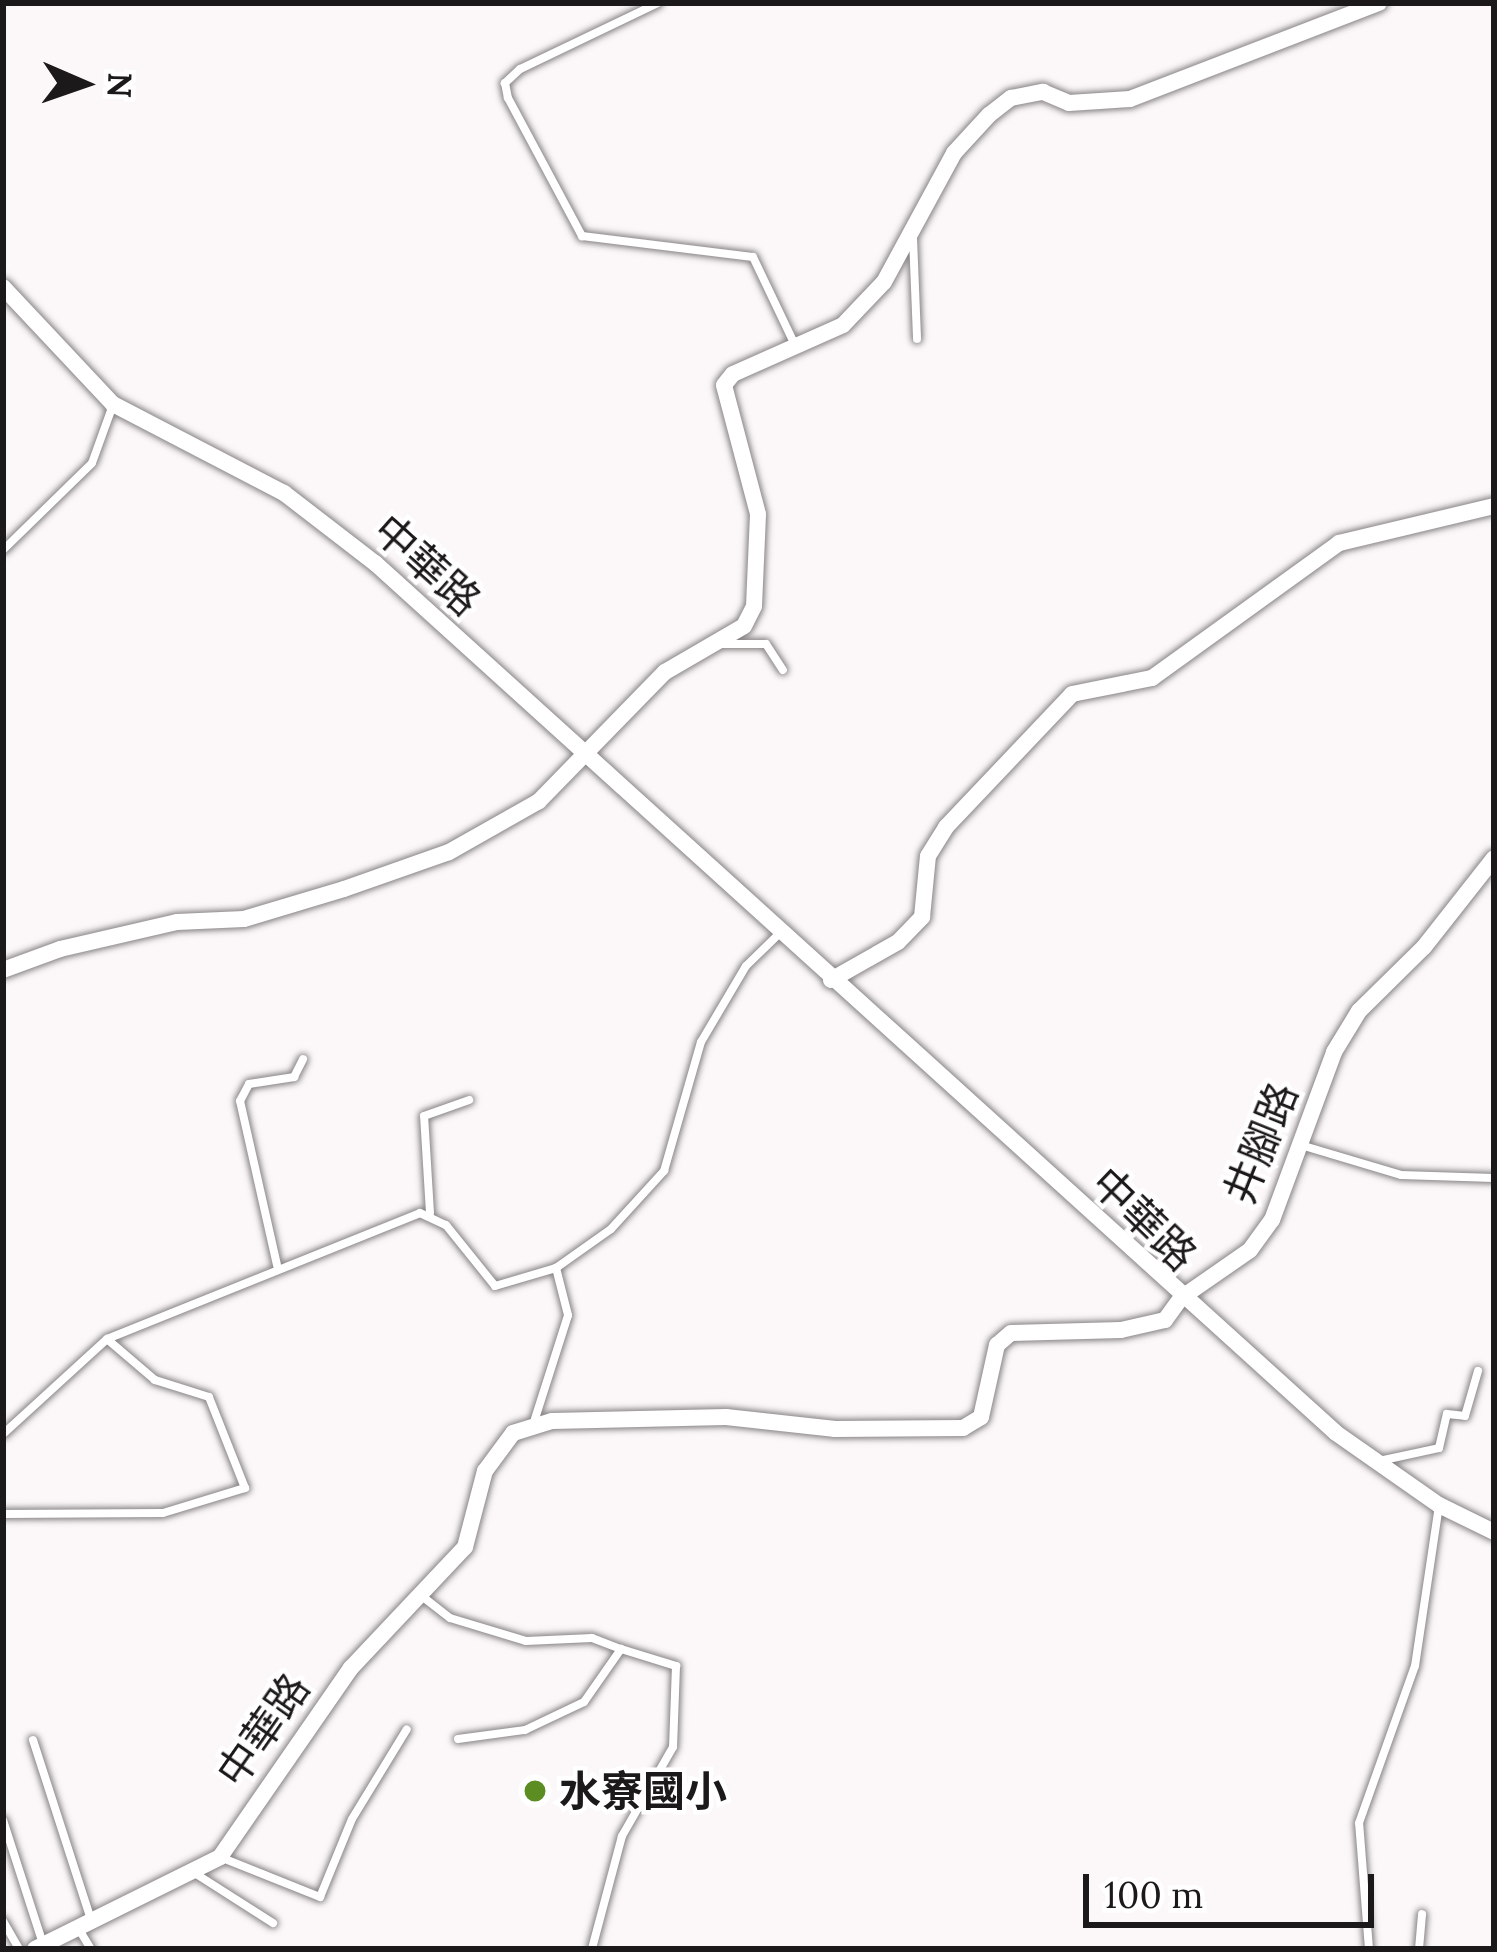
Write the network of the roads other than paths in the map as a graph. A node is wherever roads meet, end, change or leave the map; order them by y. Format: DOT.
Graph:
graph roads {
  1 [pos="658,3"];
  2 [pos="1379,3"];
  3 [pos="912,230"];
  4 [pos="3,287"];
  5 [pos="917,339"];
  6 [pos="796,349"];
  7 [pos="113,404"];
  8 [pos="1494,506"];
  9 [pos="3,550"];
  10 [pos="713,642"];
  11 [pos="783,670"];
  12 [pos="584,758"];
  13 [pos="1494,858"];
  14 [pos="778,934"];
  15 [pos="3,970"];
  16 [pos="831,980"];
  17 [pos="303,1059"];
  18 [pos="469,1100"];
  19 [pos="1304,1146"];
  20 [pos="1494,1178"];
  21 [pos="430,1213"];
  22 [pos="278,1265"];
  23 [pos="556,1268"];
  24 [pos="1181,1298"];
  25 [pos="107,1339"];
  26 [pos="1478,1371"];
  27 [pos="533,1425"];
  28 [pos="3,1435"];
  29 [pos="1374,1462"];
  30 [pos="1439,1505"];
  31 [pos="3,1514"];
  32 [pos="1494,1532"];
  33 [pos="423,1597"];
  34 [pos="621,1649"];
  35 [pos="407,1729"];
  36 [pos="458,1739"];
  37 [pos="33,1740"];
  38 [pos="3,1820"];
  39 [pos="220,1857"];
  40 [pos="189,1869"];
  41 [pos="1422,1913"];
  42 [pos="3,1921"];
  43 [pos="83,1921"];
  44 [pos="273,1923"];
  45 [pos="39,1947"];
  46 [pos="19,1949"];
  47 [pos="91,1949"];
  48 [pos="592,1949"];
  49 [pos="1369,1949"];
  50 [pos="1419,1949"];
  1 -- 6 [label="lane"];
  2 -- 3 [label="street"];
  3 -- 5 [label="lane"];
  3 -- 6 [label="street"];
  4 -- 7 [label="street, 中華路"];
  6 -- 10 [label="street"];
  7 -- 9 [label="lane"];
  7 -- 12 [label="street, 中華路"];
  8 -- 16 [label="street"];
  10 -- 11 [label="lane"];
  10 -- 12 [label="street"];
  12 -- 14 [label="street, 中華路"];
  12 -- 15 [label="street"];
  13 -- 19 [label="street, 井腳路"];
  14 -- 16 [label="street, 中華路"];
  14 -- 23 [label="lane"];
  16 -- 24 [label="street, 中華路"];
  17 -- 22 [label="lane"];
  18 -- 21 [label="lane"];
  19 -- 20 [label="lane"];
  19 -- 24 [label="street, 井腳路"];
  21 -- 22 [label="lane"];
  21 -- 23 [label="lane"];
  22 -- 25 [label="lane"];
  23 -- 27 [label="lane"];
  24 -- 27 [label="street, 中華路"];
  24 -- 29 [label="street"];
  25 -- 28 [label="lane"];
  25 -- 31 [label="lane"];
  26 -- 29 [label="lane"];
  27 -- 33 [label="street, 中華路"];
  29 -- 30 [label="street"];
  30 -- 32 [label="street"];
  30 -- 49 [label="lane"];
  33 -- 34 [label="lane"];
  33 -- 39 [label="street, 中華路"];
  34 -- 36 [label="lane"];
  34 -- 48 [label="lane"];
  35 -- 39 [label="lane"];
  37 -- 43 [label="lane"];
  38 -- 45 [label="lane"];
  39 -- 40 [label="street"];
  40 -- 43 [label="street"];
  40 -- 44 [label="lane"];
  41 -- 50 [label="lane"];
  42 -- 46 [label="lane"];
  43 -- 45 [label="street"];
  43 -- 47 [label="lane"];
}
